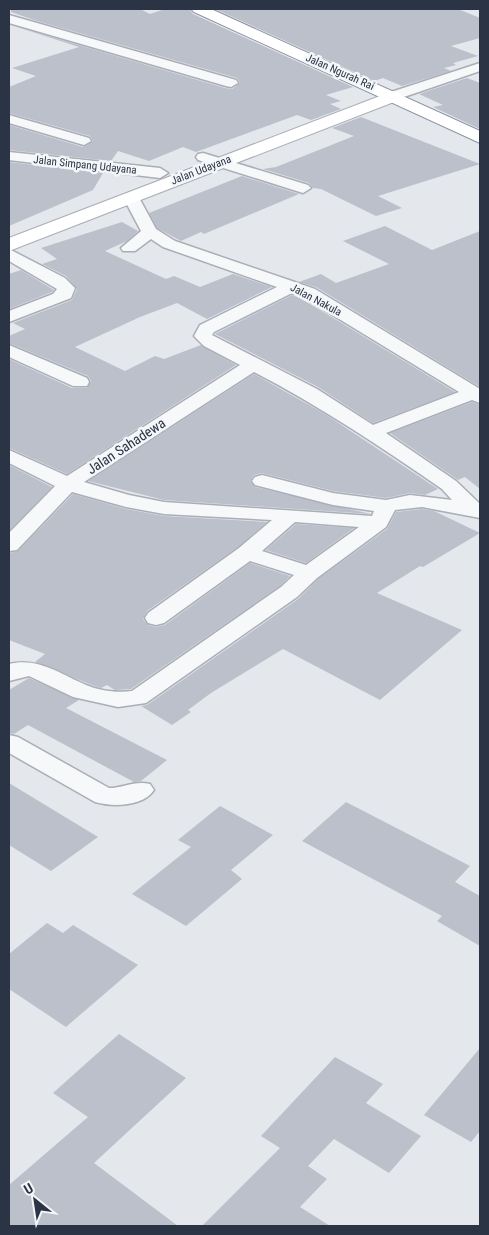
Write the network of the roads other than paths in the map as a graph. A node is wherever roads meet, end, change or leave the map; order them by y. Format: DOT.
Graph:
graph roads {
  1 [pos="199,9"];
  2 [pos="9,19"];
  3 [pos="480,67"];
  4 [pos="231,84"];
  5 [pos="376,89"];
  6 [pos="393,96"];
  7 [pos="9,119"];
  8 [pos="480,138"];
  9 [pos="84,141"];
  10 [pos="9,156"];
  11 [pos="203,157"];
  12 [pos="223,162"];
  13 [pos="160,173"];
  14 [pos="304,188"];
  15 [pos="131,197"];
  16 [pos="150,232"];
  17 [pos="13,236"];
  18 [pos="129,248"];
  19 [pos="9,254"];
  20 [pos="293,286"];
  21 [pos="9,317"];
  22 [pos="9,350"];
  23 [pos="28,359"];
  24 [pos="255,363"];
  25 [pos="9,368"];
  26 [pos="80,382"];
  27 [pos="477,395"];
  28 [pos="371,432"];
  29 [pos="9,456"];
  30 [pos="262,481"];
  31 [pos="68,484"];
  32 [pos="478,512"];
  33 [pos="290,515"];
  34 [pos="383,515"];
  35 [pos="9,545"];
  36 [pos="247,553"];
  37 [pos="309,573"];
  38 [pos="156,618"];
  39 [pos="9,674"];
  40 [pos="9,743"];
  41 [pos="141,790"];
  1 -- 5 [label="main road, Jalan Ngurah Rai"];
  2 -- 4 [label="street"];
  3 -- 6 [label="street"];
  5 -- 6 [label="main road, Jalan Ngurah Rai"];
  5 -- 11 [label="main road, Jalan Udayana"];
  6 -- 8 [label="main road, Jalan Ngurah Rai"];
  6 -- 12 [label="main road, Jalan Udayana"];
  7 -- 9 [label="street"];
  10 -- 13 [label="street, Jalan Simpang Udayana"];
  11 -- 12 [label="street"];
  11 -- 13 [label="main road, Jalan Udayana"];
  12 -- 14 [label="street"];
  12 -- 15 [label="main road, Jalan Udayana"];
  13 -- 17 [label="main road, Jalan Udayana"];
  15 -- 16 [label="street"];
  15 -- 17 [label="main road, Jalan Udayana"];
  16 -- 18 [label="street"];
  16 -- 20 [label="street, Jalan Nakula"];
  19 -- 21 [label="street"];
  20 -- 24 [label="street"];
  20 -- 27 [label="street, Jalan Nakula"];
  22 -- 23 [label="street"];
  23 -- 25 [label="street"];
  23 -- 26 [label="street"];
  24 -- 28 [label="street"];
  24 -- 31 [label="street, Jalan Sahadewa"];
  27 -- 28 [label="street"];
  28 -- 32 [label="street"];
  29 -- 31 [label="street"];
  30 -- 34 [label="street"];
  31 -- 33 [label="street"];
  31 -- 35 [label="street, Jalan Sahadewa"];
  32 -- 34 [label="street"];
  33 -- 34 [label="street"];
  33 -- 36 [label="street"];
  34 -- 37 [label="street"];
  36 -- 37 [label="street"];
  36 -- 38 [label="street"];
  37 -- 39 [label="street"];
  40 -- 41 [label="street"];
}
